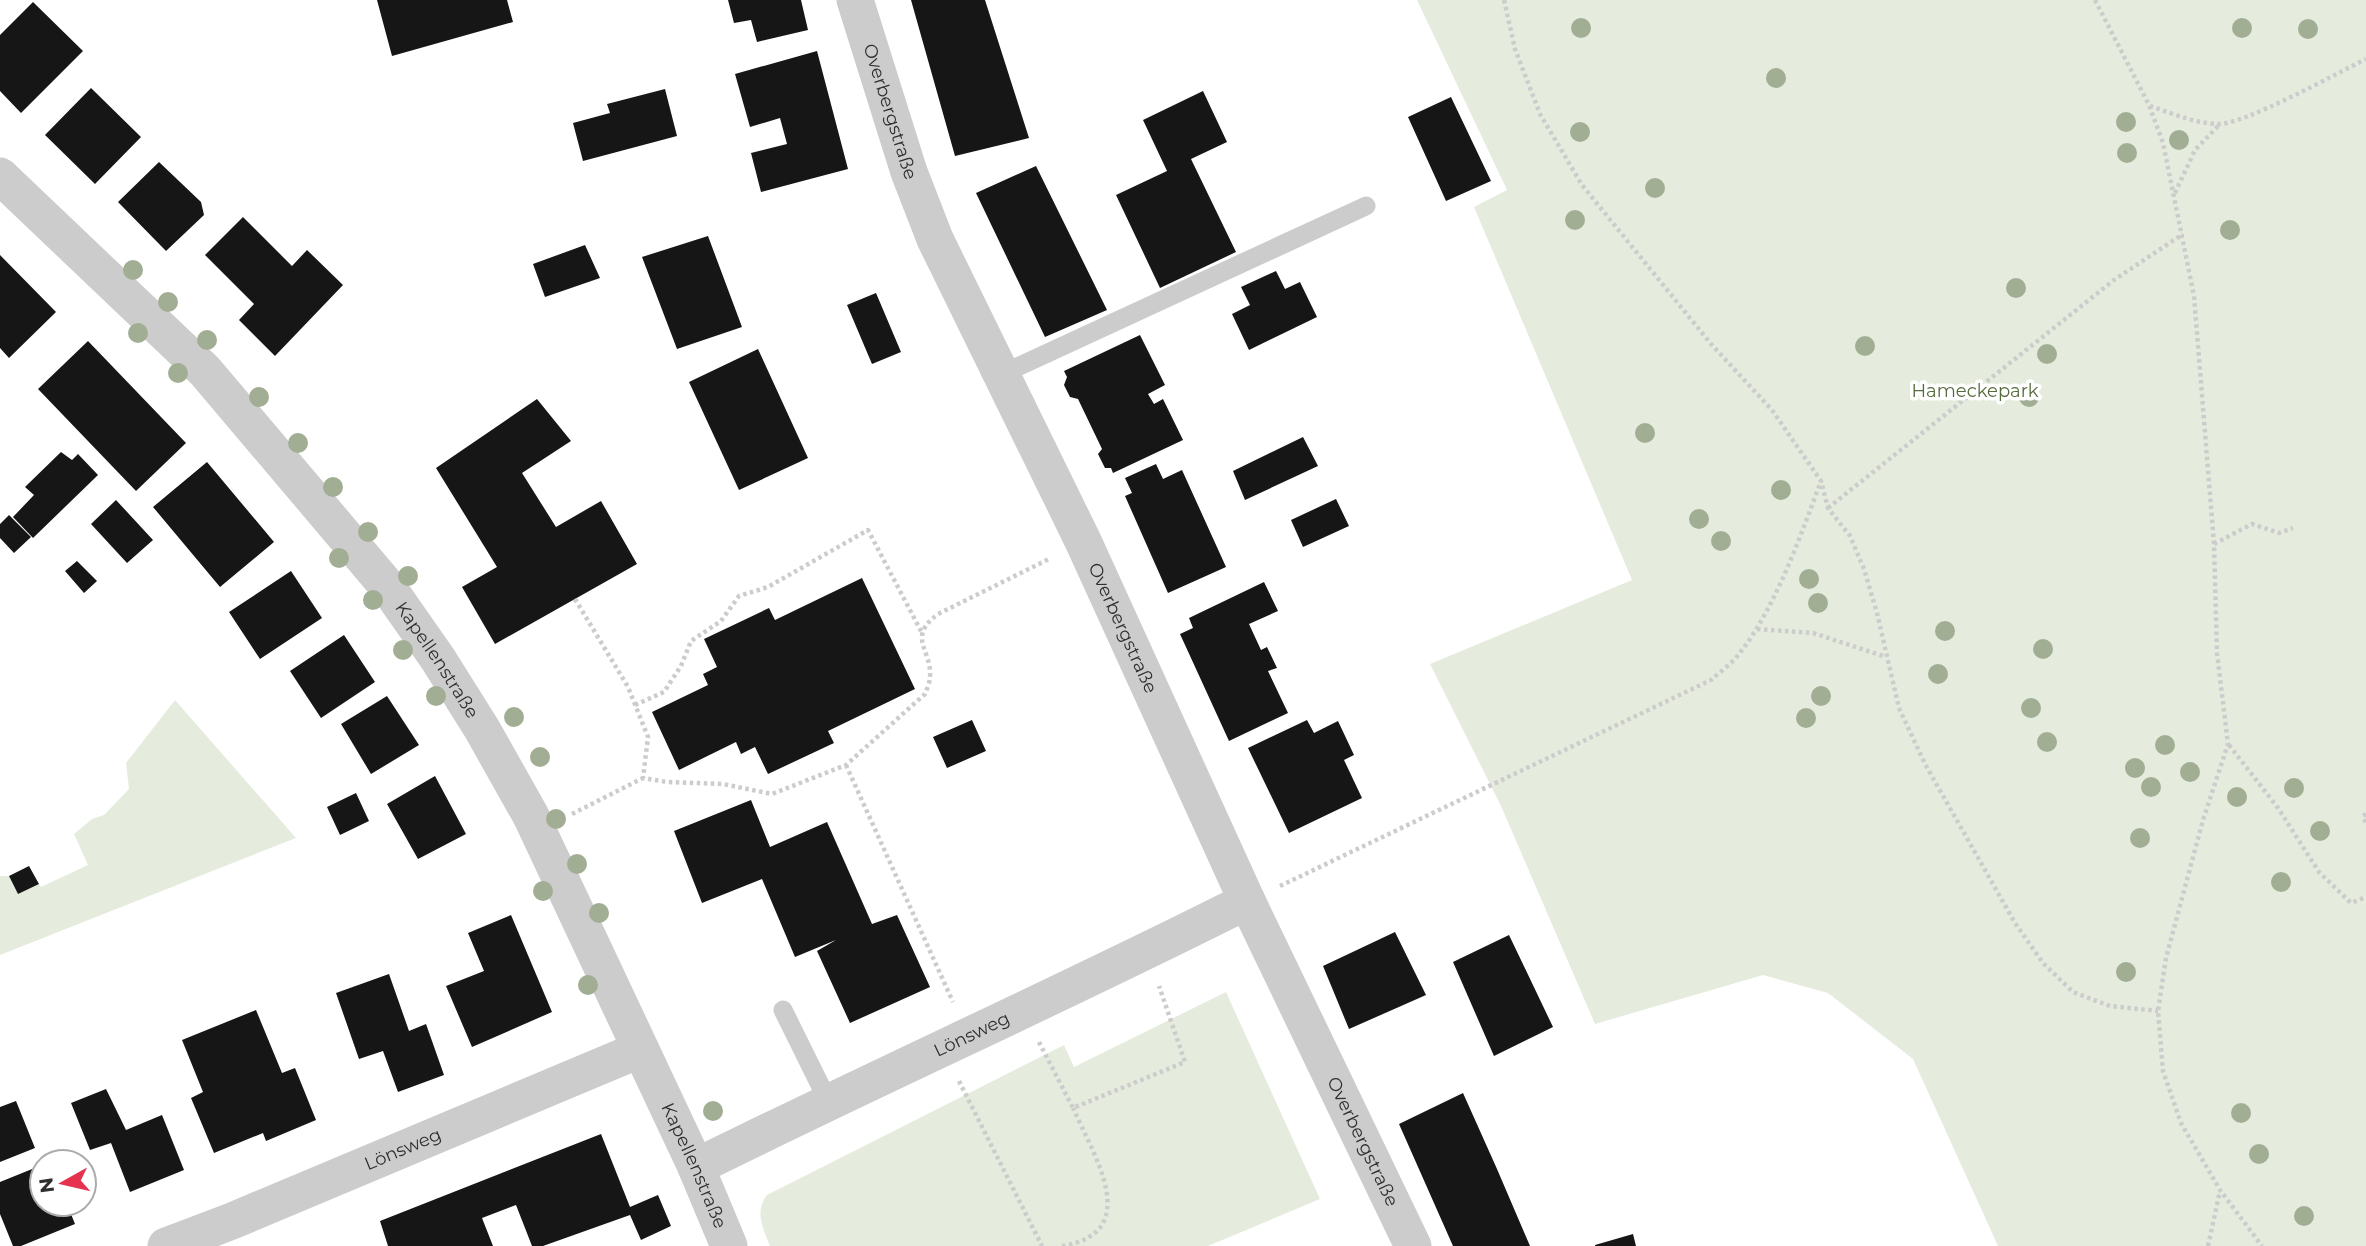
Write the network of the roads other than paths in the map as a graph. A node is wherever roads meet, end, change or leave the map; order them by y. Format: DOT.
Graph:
graph roads {
  1 [pos="855,0"];
  2 [pos="0,176"];
  3 [pos="1366,206"];
  4 [pos="1000,376"];
  5 [pos="1247,901"];
  6 [pos="783,1010"];
  7 [pos="639,1050"];
  8 [pos="828,1101"];
  9 [pos="696,1167"];
  10 [pos="166,1246"];
  11 [pos="730,1246"];
  12 [pos="1413,1246"];
  1 -- 4 [label="street, Overbergstraße"];
  2 -- 7 [label="street, Kapellenstraße"];
  3 -- 4 [label="lane"];
  4 -- 5 [label="street, Overbergstraße"];
  5 -- 8 [label="street, Lönsweg"];
  5 -- 12 [label="street, Overbergstraße"];
  6 -- 8 [label="lane"];
  7 -- 9 [label="street, Kapellenstraße"];
  7 -- 10 [label="street, Lönsweg"];
  8 -- 9 [label="street, Lönsweg"];
  9 -- 11 [label="street, Kapellenstraße"];
}
